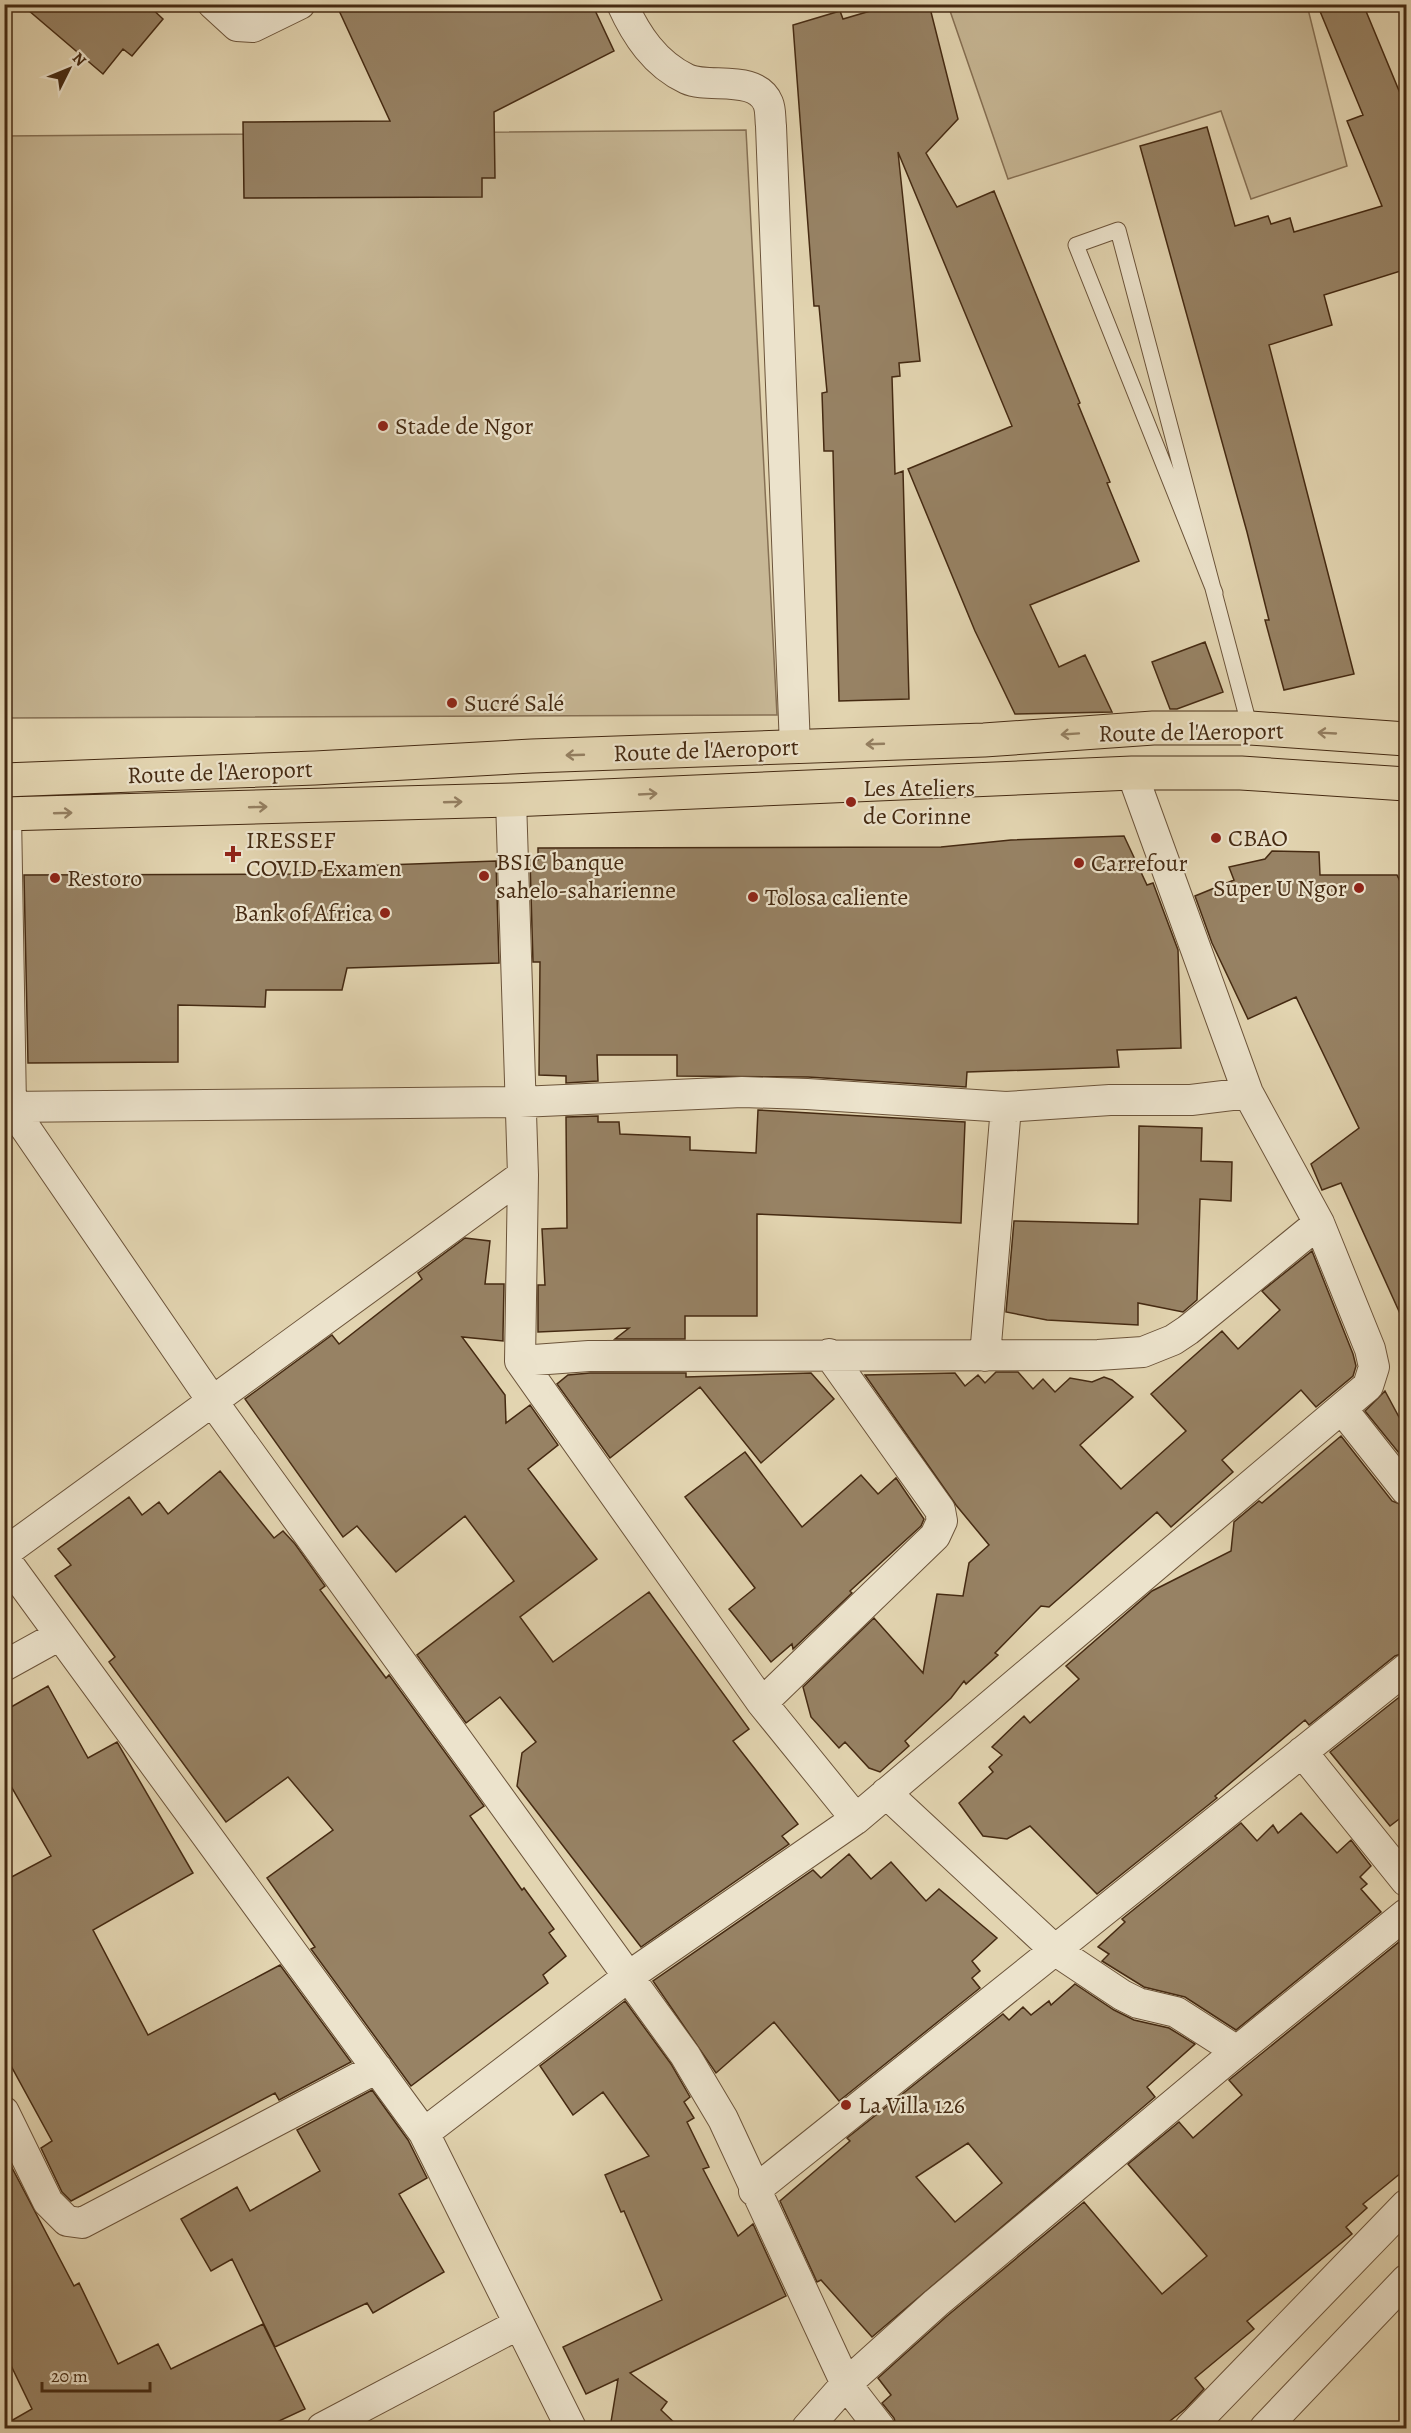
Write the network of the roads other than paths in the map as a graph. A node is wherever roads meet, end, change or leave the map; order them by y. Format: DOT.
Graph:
graph roads {
  1 [pos="213,4"];
  2 [pos="300,4"];
  3 [pos="622,4"];
  4 [pos="1215,593"];
  5 [pos="1407,720"];
  6 [pos="1250,728"];
  7 [pos="1392,737"];
  8 [pos="795,747"];
  9 [pos="1132,773"];
  10 [pos="4,780"];
  11 [pos="1407,784"];
  12 [pos="511,800"];
  13 [pos="5,814"];
  14 [pos="1248,1093"];
  15 [pos="520,1102"];
  16 [pos="8,1107"];
  17 [pos="1006,1107"];
  18 [pos="523,1175"];
  19 [pos="1319,1222"];
  20 [pos="829,1354"];
  21 [pos="986,1356"];
  22 [pos="520,1361"];
  23 [pos="213,1402"];
  24 [pos="1342,1409"];
  25 [pos="1407,1490"];
  26 [pos="4,1553"];
  27 [pos="4,1558"];
  28 [pos="60,1635"];
  29 [pos="4,1666"];
  30 [pos="1407,1670"];
  31 [pos="762,1703"];
  32 [pos="1302,1752"];
  33 [pos="886,1793"];
  34 [pos="855,1819"];
  35 [pos="1407,1881"];
  36 [pos="1407,1914"];
  37 [pos="1056,1951"];
  38 [pos="629,1976"];
  39 [pos="1238,2051"];
  40 [pos="377,2068"];
  41 [pos="4,2112"];
  42 [pos="424,2133"];
  43 [pos="754,2191"];
  44 [pos="1407,2205"];
  45 [pos="1407,2280"];
  46 [pos="519,2324"];
  47 [pos="846,2384"];
  48 [pos="1269,2427"];
  49 [pos="322,2428"];
  50 [pos="571,2428"];
  51 [pos="807,2428"];
  52 [pos="880,2428"];
  53 [pos="1190,2428"];
  1 -- 2 [label="street"];
  3 -- 8 [label="street"];
  4 -- 4 [label="lane"];
  4 -- 6 [label="lane"];
  5 -- 7 [label="street"];
  7 -- 6 [label="highway, Route de l'Aeroport, one-way"];
  6 -- 8 [label="highway, Route de l'Aeroport, one-way"];
  8 -- 10 [label="highway, Route de l'Aeroport, one-way"];
  9 -- 11 [label="highway, Route de l'Aeroport"];
  12 -- 9 [label="highway, Route de l'Aeroport, one-way"];
  9 -- 14 [label="street"];
  13 -- 12 [label="highway, Route de l'Aeroport, one-way"];
  12 -- 15 [label="street"];
  13 -- 16 [label="street"];
  14 -- 17 [label="street"];
  14 -- 19 [label="street"];
  15 -- 16 [label="street"];
  15 -- 17 [label="street"];
  15 -- 18 [label="street"];
  16 -- 23 [label="street"];
  17 -- 21 [label="street"];
  18 -- 22 [label="street"];
  18 -- 23 [label="street"];
  19 -- 21 [label="street"];
  19 -- 24 [label="street"];
  20 -- 21 [label="street"];
  20 -- 22 [label="street"];
  20 -- 31 [label="street"];
  22 -- 31 [label="street"];
  23 -- 26 [label="street"];
  23 -- 38 [label="street"];
  24 -- 25 [label="street"];
  24 -- 33 [label="street"];
  27 -- 28 [label="street"];
  28 -- 29 [label="street"];
  28 -- 40 [label="street"];
  30 -- 32 [label="street"];
  31 -- 34 [label="street"];
  32 -- 35 [label="street"];
  32 -- 37 [label="street"];
  33 -- 34 [label="street"];
  33 -- 37 [label="street"];
  34 -- 38 [label="street"];
  36 -- 39 [label="street"];
  37 -- 39 [label="street"];
  37 -- 43 [label="street"];
  38 -- 42 [label="street"];
  38 -- 43 [label="street"];
  39 -- 47 [label="street"];
  40 -- 41 [label="street"];
  40 -- 42 [label="street"];
  42 -- 46 [label="street"];
  43 -- 47 [label="street"];
  44 -- 53 [label="street"];
  45 -- 48 [label="street"];
  46 -- 49 [label="street"];
  46 -- 50 [label="street"];
  47 -- 51 [label="street"];
  47 -- 52 [label="street"];
}
